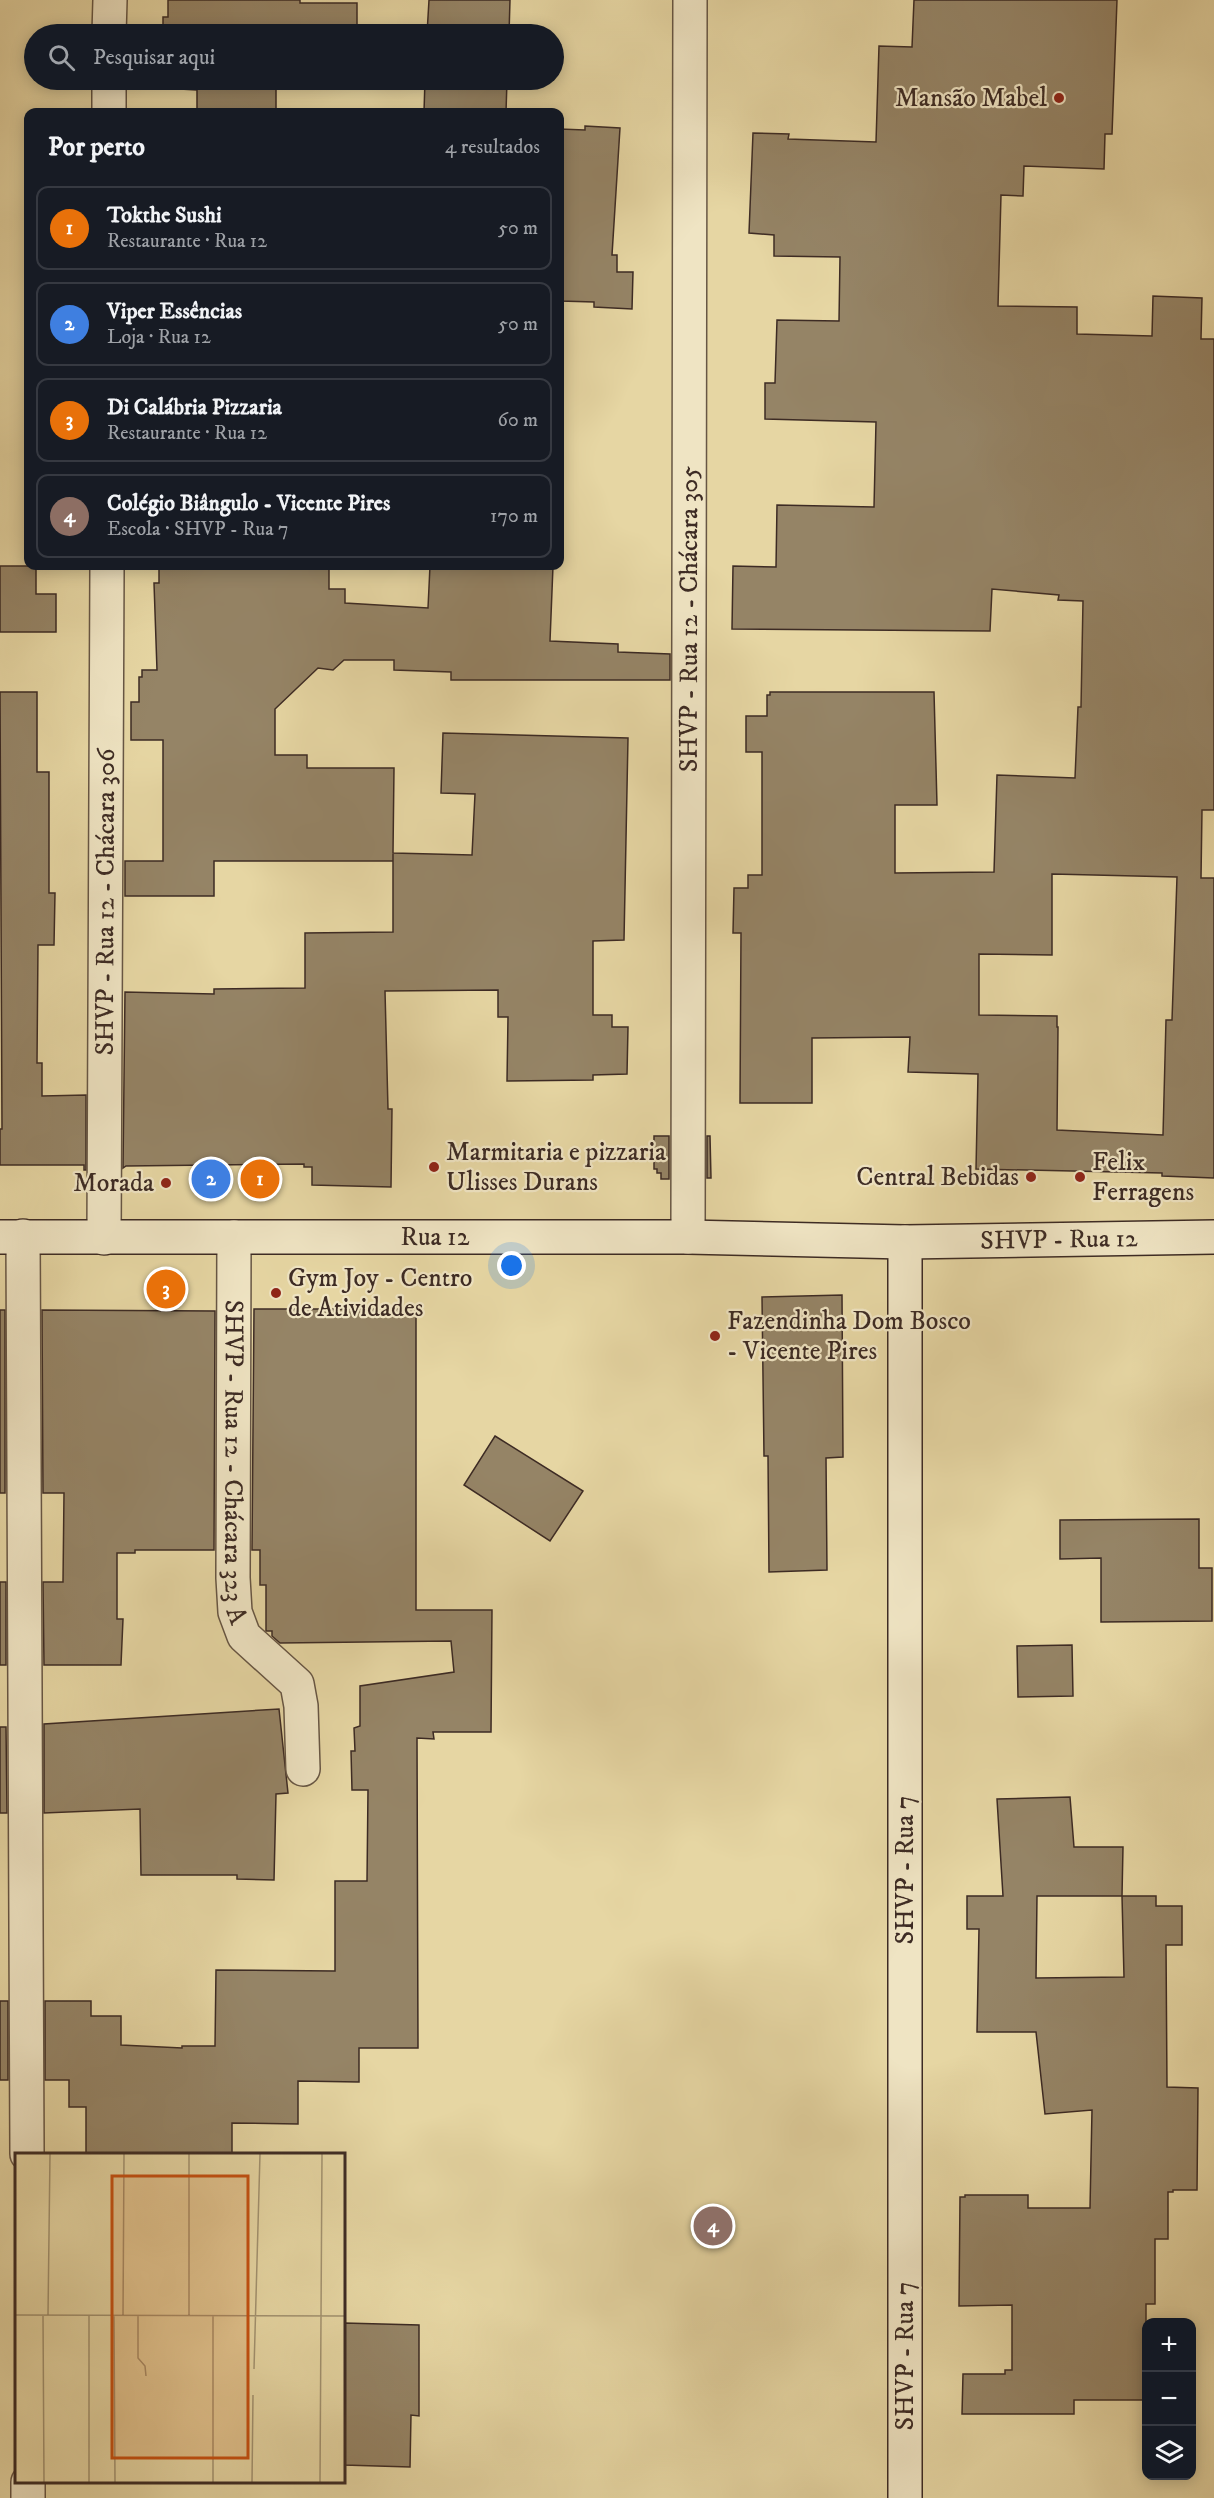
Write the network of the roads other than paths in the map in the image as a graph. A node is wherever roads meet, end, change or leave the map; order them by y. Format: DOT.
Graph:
graph roads {
  1 [pos="110,0"];
  2 [pos="690,0"];
  3 [pos="110,24"];
  4 [pos="109,90"];
  5 [pos="109,108"];
  6 [pos="107,570"];
  7 [pos="12,1236"];
  8 [pos="234,1237"];
  9 [pos="688,1237"];
  10 [pos="1214,1237"];
  11 [pos="104,1238"];
  12 [pos="905,1242"];
  13 [pos="303,1769"];
  14 [pos="27,2153"];
  15 [pos="905,2498"];
  1 -- 3 [label="street"];
  2 -- 9 [label="street, SHVP - Rua 12 - Chácara 305"];
  4 -- 5 [label="street"];
  6 -- 11 [label="street, SHVP - Rua 12 - Chácara 306"];
  7 -- 11 [label="street, Rua 12"];
  7 -- 14 [label="street"];
  8 -- 9 [label="street, Rua 12"];
  8 -- 11 [label="street, Rua 12"];
  8 -- 13 [label="street, SHVP - Rua 12 - Chácara 323 A"];
  9 -- 12 [label="street, Rua 12"];
  10 -- 12 [label="street, SHVP - Rua 12"];
  12 -- 15 [label="street, SHVP - Rua 7"];
}
